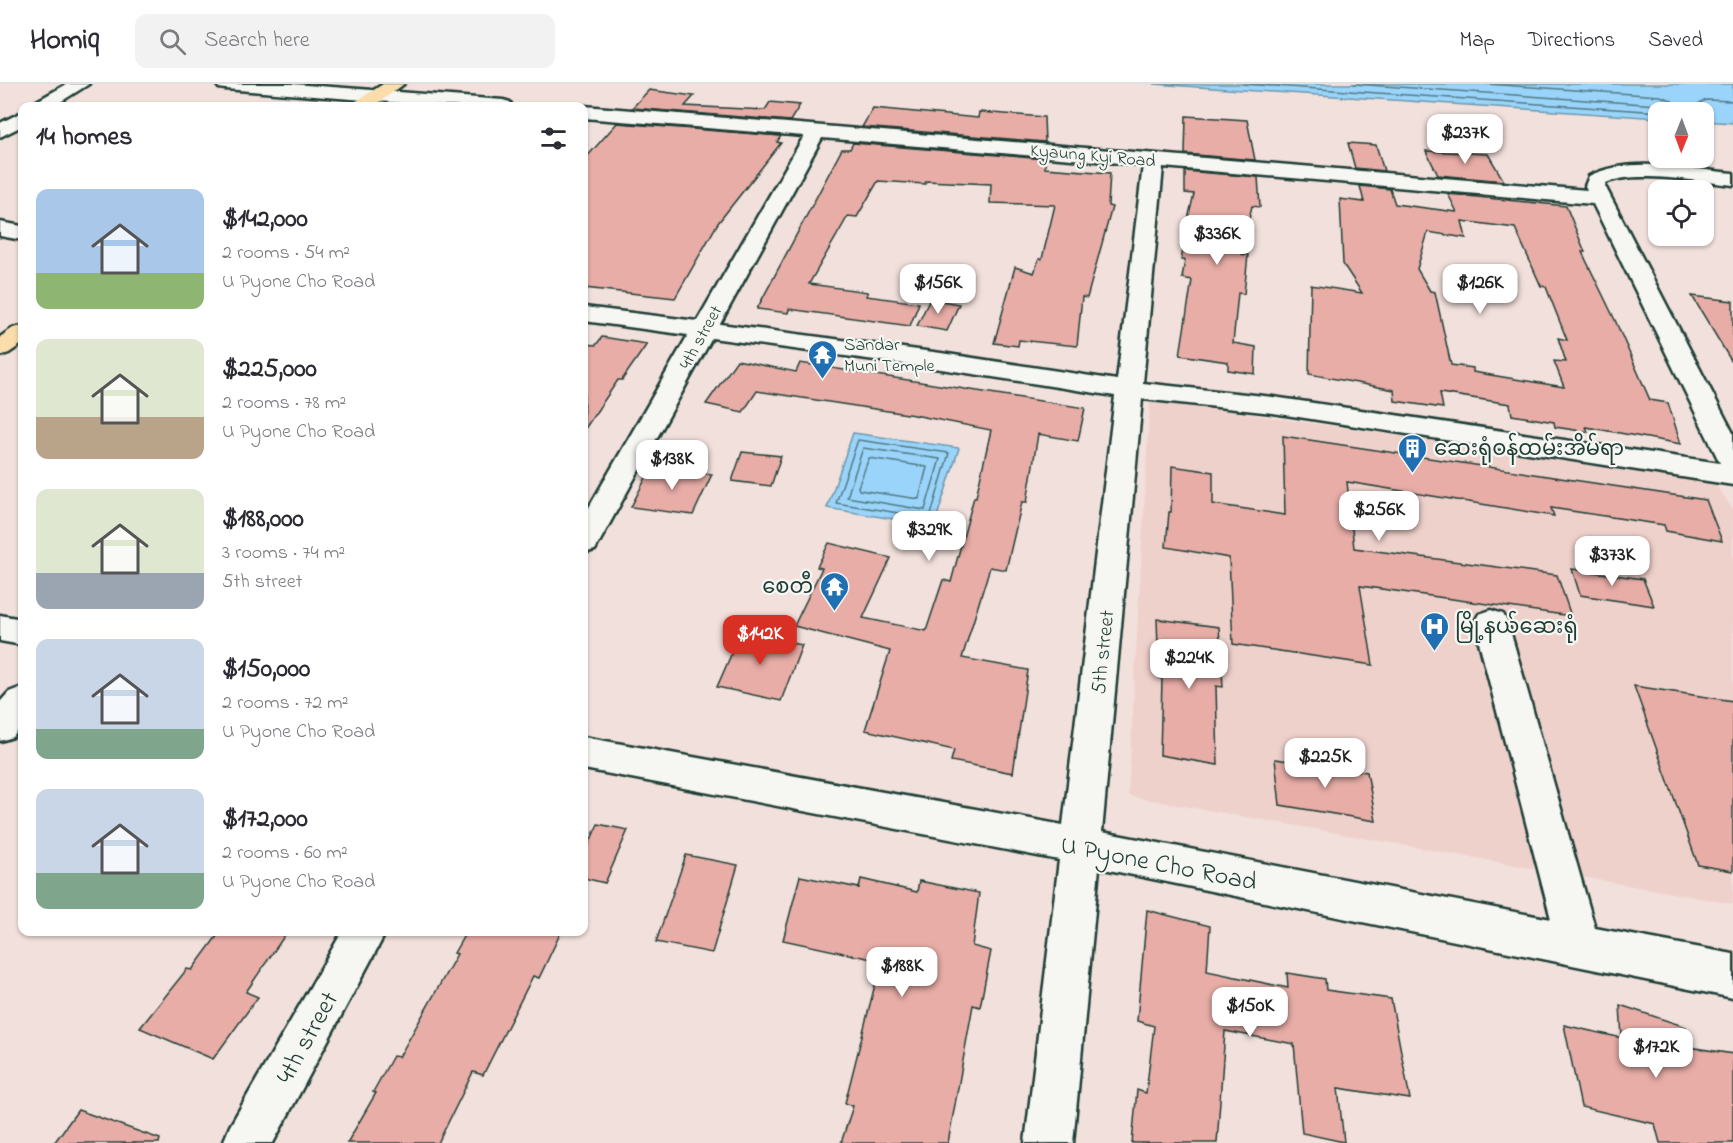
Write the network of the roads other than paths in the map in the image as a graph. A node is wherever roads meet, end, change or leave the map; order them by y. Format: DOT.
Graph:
graph roads {
  1 [pos="80,84"];
  2 [pos="225,84"];
  3 [pos="395,84"];
  4 [pos="49,102"];
  5 [pos="369,102"];
  6 [pos="588,115"];
  7 [pos="18,120"];
  8 [pos="0,131"];
  9 [pos="816,132"];
  10 [pos="1154,160"];
  11 [pos="1733,179"];
  12 [pos="1602,198"];
  13 [pos="14,231"];
  14 [pos="0,244"];
  15 [pos="588,315"];
  16 [pos="703,330"];
  17 [pos="18,336"];
  18 [pos="0,348"];
  19 [pos="1130,390"];
  20 [pos="1733,461"];
  21 [pos="1733,475"];
  22 [pos="588,535"];
  23 [pos="1491,623"];
  24 [pos="0,628"];
  25 [pos="18,631"];
  26 [pos="18,706"];
  27 [pos="0,726"];
  28 [pos="588,754"];
  29 [pos="1081,846"];
  30 [pos="363,936"];
  31 [pos="1579,945"];
  32 [pos="1733,976"];
  33 [pos="246,1143"];
  34 [pos="1049,1143"];
  1 -- 4 [label="street"];
  2 -- 5 [label="street"];
  3 -- 5 [label="main road"];
  6 -- 9 [label="street, Kyaung Kyi Road"];
  7 -- 8 [label="street"];
  9 -- 10 [label="street, Kyaung Kyi Road"];
  9 -- 16 [label="street, 4th street"];
  10 -- 12 [label="street, Kyaung Kyi Road"];
  10 -- 19 [label="street, 5th street"];
  11 -- 12 [label="street"];
  12 -- 20 [label="street"];
  13 -- 14 [label="street"];
  15 -- 16 [label="street"];
  16 -- 19 [label="street"];
  16 -- 22 [label="street, 4th street"];
  17 -- 18 [label="main road"];
  19 -- 21 [label="street"];
  19 -- 29 [label="street, 5th street"];
  23 -- 31 [label="street"];
  24 -- 25 [label="street"];
  26 -- 27 [label="street"];
  28 -- 29 [label="street, U Pyone Cho Road"];
  29 -- 31 [label="street, U Pyone Cho Road"];
  29 -- 34 [label="street, 5th street"];
  30 -- 33 [label="street, 4th street"];
  31 -- 32 [label="street, U Pyone Cho Road"];
}
